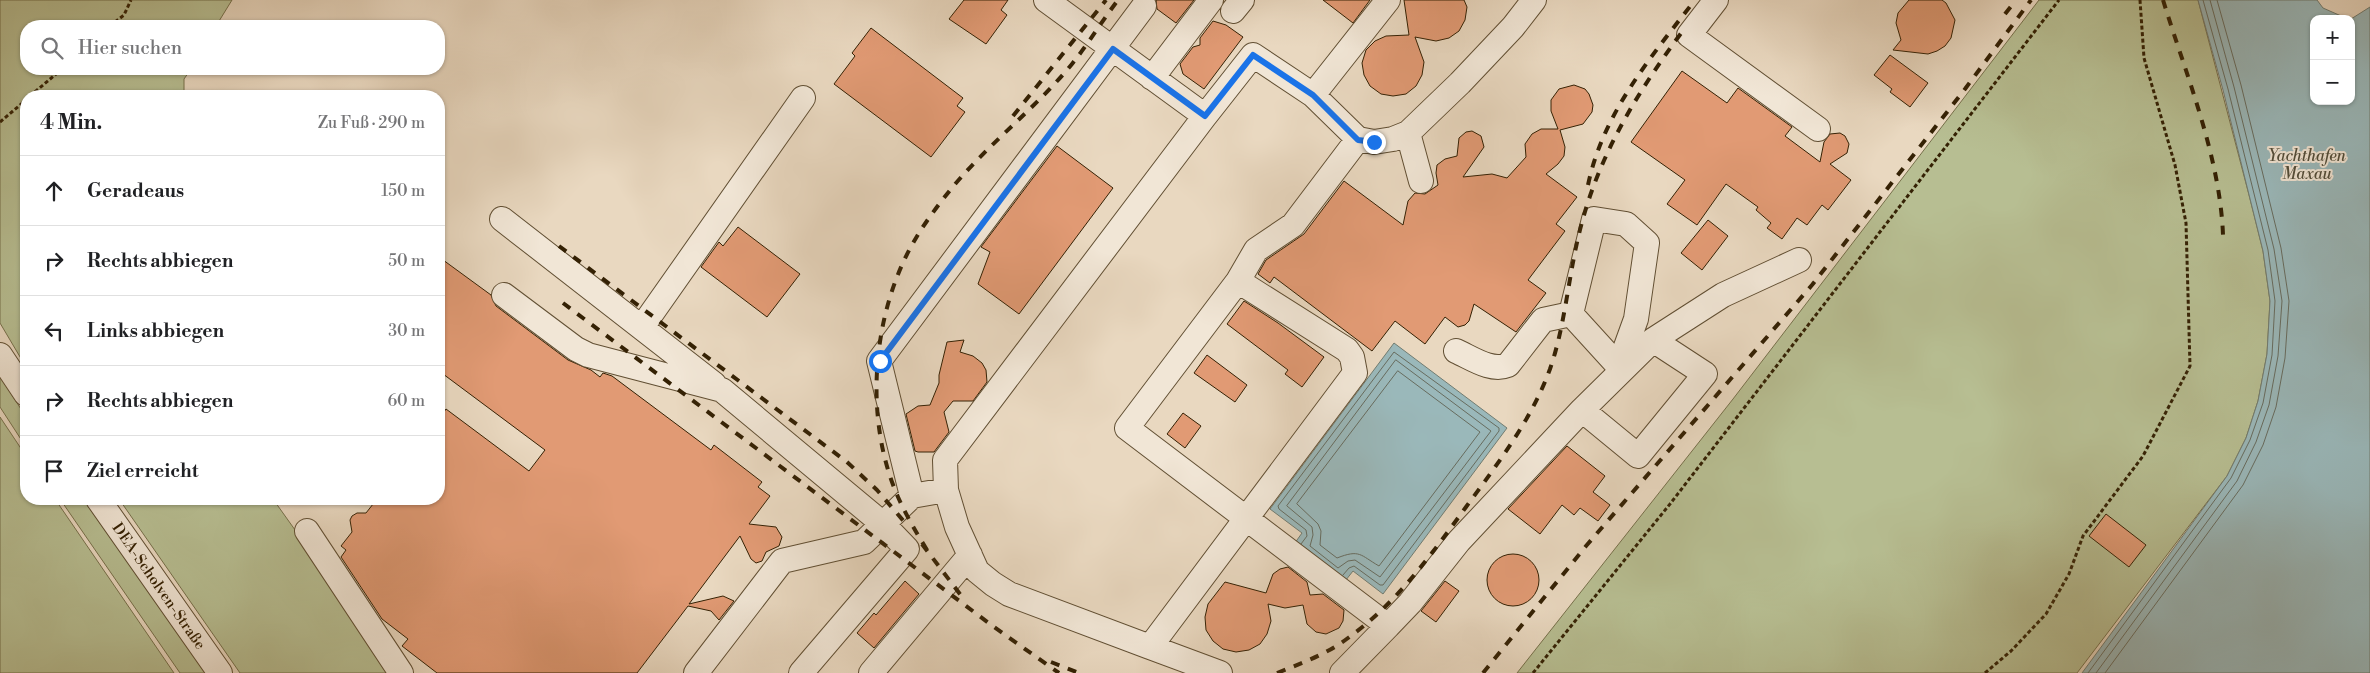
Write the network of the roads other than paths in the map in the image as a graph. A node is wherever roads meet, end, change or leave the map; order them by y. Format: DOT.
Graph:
graph roads {
  1 [pos="1046,0"];
  2 [pos="1211,0"];
  3 [pos="1388,0"];
  4 [pos="1534,0"];
  5 [pos="1716,0"];
  6 [pos="1144,6"];
  7 [pos="1113,49"];
  8 [pos="1152,78"];
  9 [pos="1313,95"];
  10 [pos="803,98"];
  11 [pos="1205,116"];
  12 [pos="1818,129"];
  13 [pos="1408,132"];
  14 [pos="1358,140"];
  15 [pos="1422,181"];
  16 [pos="502,219"];
  17 [pos="1800,260"];
  18 [pos="1238,281"];
  19 [pos="504,295"];
  20 [pos="1571,314"];
  21 [pos="642,327"];
  22 [pos="1653,340"];
  23 [pos="1456,351"];
  24 [pos="0,355"];
  25 [pos="1621,368"];
  26 [pos="20,385"];
  27 [pos="722,390"];
  28 [pos="1582,410"];
  29 [pos="946,490"];
  30 [pos="912,496"];
  31 [pos="102,505"];
  32 [pos="1245,519"];
  33 [pos="883,524"];
  34 [pos="307,530"];
  35 [pos="970,555"];
  36 [pos="1388,626"];
  37 [pos="1150,647"];
  38 [pos="220,673"];
  39 [pos="401,673"];
  40 [pos="696,673"];
  41 [pos="800,673"];
  42 [pos="871,673"];
  43 [pos="1220,673"];
  44 [pos="1342,673"];
  1 -- 7 [label="street"];
  2 -- 8 [label="street"];
  3 -- 9 [label="street"];
  4 -- 13 [label="street"];
  5 -- 12 [label="street"];
  6 -- 7 [label="street"];
  7 -- 8 [label="street"];
  7 -- 30 [label="street"];
  8 -- 11 [label="street"];
  9 -- 11 [label="street"];
  9 -- 14 [label="street"];
  10 -- 21 [label="street"];
  11 -- 29 [label="street"];
  13 -- 14 [label="street"];
  13 -- 15 [label="street"];
  14 -- 18 [label="street"];
  16 -- 21 [label="street"];
  17 -- 22 [label="street"];
  18 -- 32 [label="street"];
  18 -- 32 [label="street"];
  19 -- 27 [label="street"];
  20 -- 23 [label="street"];
  20 -- 25 [label="street"];
  20 -- 25 [label="street"];
  21 -- 27 [label="street"];
  22 -- 25 [label="street"];
  22 -- 28 [label="street"];
  24 -- 26 [label="street"];
  25 -- 28 [label="street"];
  27 -- 33 [label="street"];
  28 -- 36 [label="street"];
  29 -- 30 [label="street"];
  29 -- 35 [label="street"];
  30 -- 33 [label="street"];
  31 -- 38 [label="street, DEA-Scholven-Straße"];
  32 -- 36 [label="street"];
  32 -- 37 [label="street"];
  33 -- 40 [label="street"];
  33 -- 41 [label="street"];
  34 -- 39 [label="street"];
  35 -- 37 [label="street"];
  35 -- 42 [label="street"];
  36 -- 44 [label="street"];
  37 -- 43 [label="street"];
}
